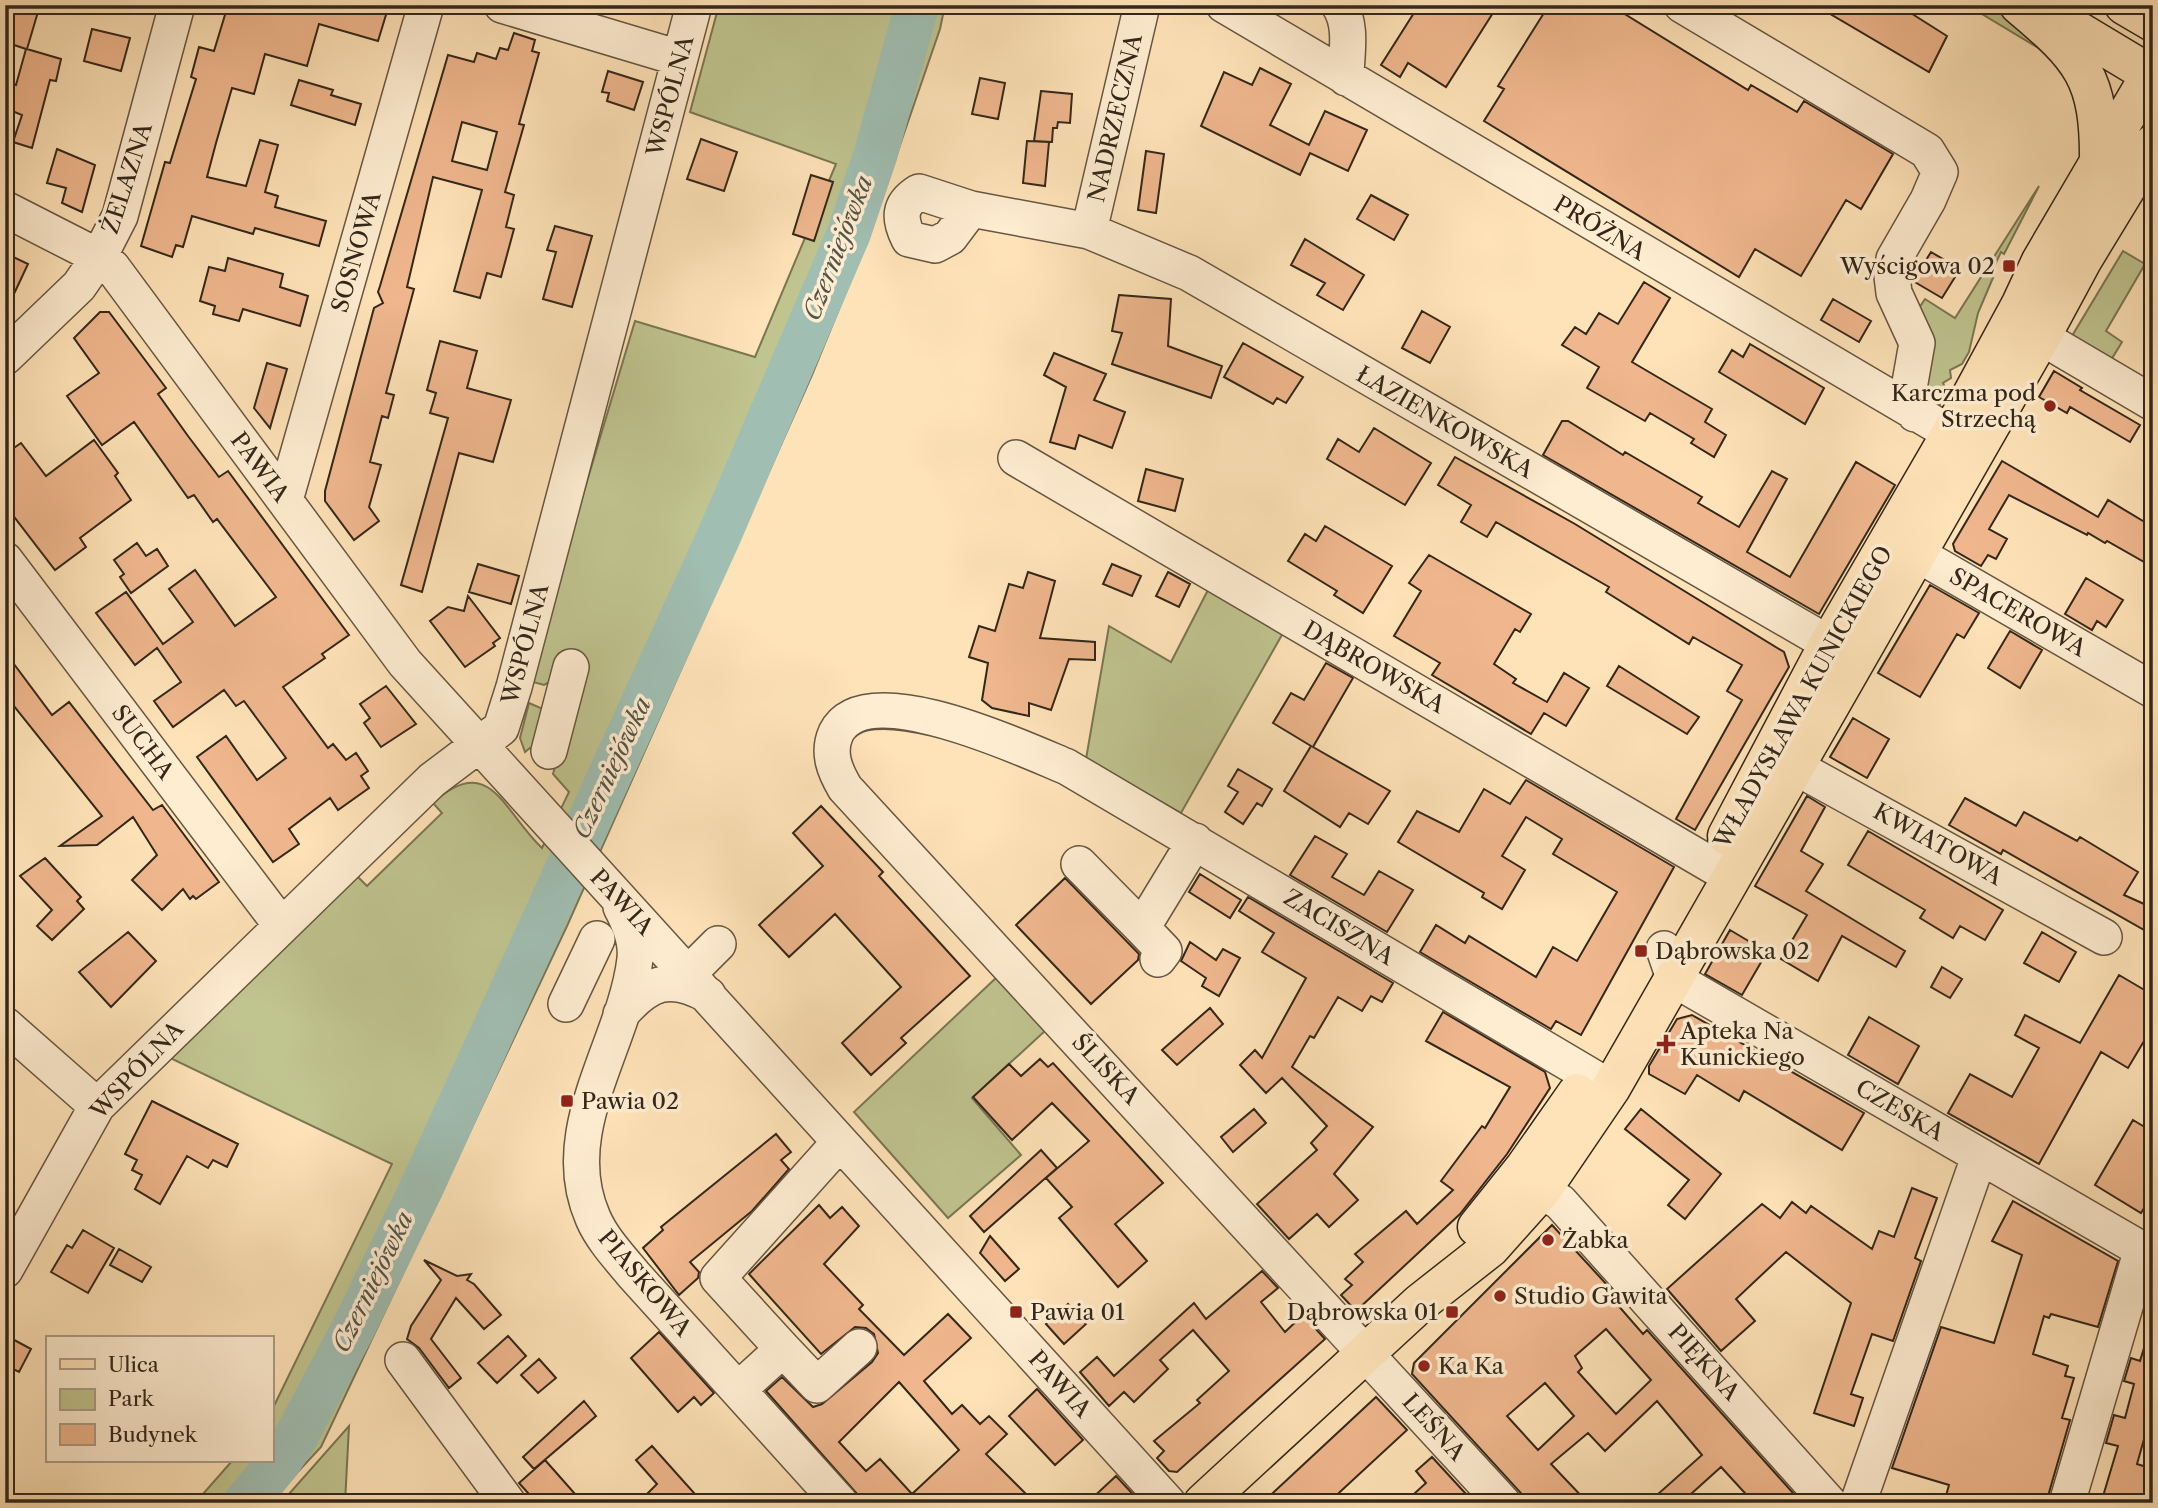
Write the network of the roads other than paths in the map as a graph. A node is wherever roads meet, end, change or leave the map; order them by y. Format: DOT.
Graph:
graph roads {
  1 [pos="177,5"];
  2 [pos="426,5"];
  3 [pos="502,5"];
  4 [pos="694,5"];
  5 [pos="1142,5"];
  6 [pos="1224,5"];
  7 [pos="1339,5"];
  8 [pos="1682,5"];
  9 [pos="2019,5"];
  10 [pos="2035,5"];
  11 [pos="680,58"];
  12 [pos="2152,73"];
  13 [pos="1346,78"];
  14 [pos="2152,146"];
  15 [pos="2099,163"];
  16 [pos="5,209"];
  17 [pos="971,209"];
  18 [pos="1089,231"];
  19 [pos="99,257"];
  20 [pos="2041,337"];
  21 [pos="5,357"];
  22 [pos="2153,403"];
  23 [pos="1915,414"];
  24 [pos="1964,441"];
  25 [pos="1016,458"];
  26 [pos="285,500"];
  27 [pos="1916,555"];
  28 [pos="1879,557"];
  29 [pos="5,560"];
  30 [pos="1842,652"];
  31 [pos="571,667"];
  32 [pos="514,687"];
  33 [pos="2153,690"];
  34 [pos="562,702"];
  35 [pos="479,745"];
  36 [pos="549,751"];
  37 [pos="1783,759"];
  38 [pos="829,775"];
  39 [pos="1195,841"];
  40 [pos="1079,864"];
  41 [pos="1722,871"];
  42 [pos="609,888"];
  43 [pos="281,925"];
  44 [pos="1142,928"];
  45 [pos="2104,937"];
  46 [pos="597,939"];
  47 [pos="718,944"];
  48 [pos="1158,959"];
  49 [pos="1669,964"];
  50 [pos="582,972"];
  51 [pos="698,984"];
  52 [pos="624,1002"];
  53 [pos="566,1004"];
  54 [pos="5,1025"];
  55 [pos="1600,1083"];
  56 [pos="97,1106"];
  57 [pos="840,1142"];
  58 [pos="1979,1157"];
  59 [pos="1524,1191"];
  60 [pos="2147,1252"];
  61 [pos="5,1270"];
  62 [pos="859,1348"];
  63 [pos="783,1349"];
  64 [pos="1366,1352"];
  65 [pos="403,1360"];
  66 [pos="738,1390"];
  67 [pos="506,1502"];
  68 [pos="840,1503"];
  69 [pos="1168,1503"];
  70 [pos="1203,1503"];
  71 [pos="1503,1503"];
  72 [pos="1829,1503"];
  73 [pos="1858,1503"];
  74 [pos="2067,1503"];
  1 -- 19 [label="street, ŻELAZNA"];
  2 -- 26 [label="street, SOSNOWA"];
  3 -- 11 [label="street"];
  4 -- 11 [label="street, WSPÓLNA"];
  5 -- 18 [label="street, NADRZECZNA"];
  6 -- 13 [label="street, PRÓŻNA"];
  7 -- 13 [label="street"];
  8 -- 23 [label="street"];
  9 -- 15 [label="main road"];
  10 -- 12 [label="main road"];
  11 -- 32 [label="street, WSPÓLNA"];
  12 -- 15 [label="main road, WŁADYSŁAWA KUNICKIEGO"];
  13 -- 23 [label="street, PRÓŻNA"];
  14 -- 20 [label="main road, WŁADYSŁAWA KUNICKIEGO"];
  15 -- 24 [label="main road, WŁADYSŁAWA KUNICKIEGO"];
  16 -- 19 [label="street, PAWIA"];
  17 -- 18 [label="street, ŁAZIENKOWSKA"];
  18 -- 30 [label="street, ŁAZIENKOWSKA"];
  19 -- 21 [label="street, ŻELAZNA"];
  19 -- 26 [label="street, PAWIA"];
  20 -- 22 [label="street"];
  20 -- 24 [label="main road, WŁADYSŁAWA KUNICKIEGO"];
  23 -- 24 [label="street, PRÓŻNA"];
  24 -- 27 [label="main road, WŁADYSŁAWA KUNICKIEGO"];
  24 -- 28 [label="main road, WŁADYSŁAWA KUNICKIEGO"];
  25 -- 41 [label="street, DĄBROWSKA"];
  26 -- 35 [label="street, PAWIA"];
  27 -- 28 [label="street"];
  27 -- 30 [label="main road, WŁADYSŁAWA KUNICKIEGO"];
  27 -- 33 [label="street, SPACEROWA"];
  28 -- 30 [label="main road, WŁADYSŁAWA KUNICKIEGO"];
  29 -- 43 [label="street, SUCHA"];
  30 -- 37 [label="main road, WŁADYSŁAWA KUNICKIEGO"];
  31 -- 34 [label="street"];
  32 -- 34 [label="street"];
  32 -- 35 [label="street, WSPÓLNA"];
  34 -- 36 [label="street"];
  35 -- 42 [label="street, PAWIA"];
  35 -- 43 [label="street, WSPÓLNA"];
  37 -- 41 [label="main road, WŁADYSŁAWA KUNICKIEGO"];
  37 -- 45 [label="street, KWIATOWA"];
  38 -- 39 [label="street, ZACISZNA"];
  38 -- 64 [label="street, ŚLISKA"];
  39 -- 44 [label="street"];
  39 -- 55 [label="street, ZACISZNA"];
  40 -- 44 [label="street"];
  41 -- 49 [label="main road, WŁADYSŁAWA KUNICKIEGO"];
  42 -- 51 [label="street, PAWIA"];
  42 -- 52 [label="street, PIASKOWA"];
  43 -- 56 [label="street, WSPÓLNA"];
  44 -- 48 [label="street"];
  46 -- 50 [label="street"];
  47 -- 51 [label="street"];
  49 -- 55 [label="main road, WŁADYSŁAWA KUNICKIEGO"];
  49 -- 58 [label="street, CZESKA"];
  50 -- 52 [label="street"];
  50 -- 53 [label="street"];
  51 -- 52 [label="street"];
  51 -- 57 [label="street, PAWIA"];
  52 -- 66 [label="street, PIASKOWA"];
  54 -- 56 [label="street"];
  55 -- 59 [label="main road, WŁADYSŁAWA KUNICKIEGO"];
  56 -- 61 [label="street, WSPÓLNA"];
  57 -- 63 [label="street"];
  57 -- 69 [label="street, PAWIA"];
  58 -- 60 [label="street, CZESKA"];
  58 -- 73 [label="street"];
  59 -- 64 [label="main road, WŁADYSŁAWA KUNICKIEGO"];
  59 -- 72 [label="street, PIĘKNA"];
  60 -- 74 [label="street"];
  62 -- 63 [label="street"];
  63 -- 66 [label="street"];
  64 -- 70 [label="main road, WŁADYSŁAWA KUNICKIEGO"];
  64 -- 71 [label="street, LEŚNA"];
  65 -- 67 [label="street"];
  66 -- 68 [label="street, PIASKOWA"];
}
